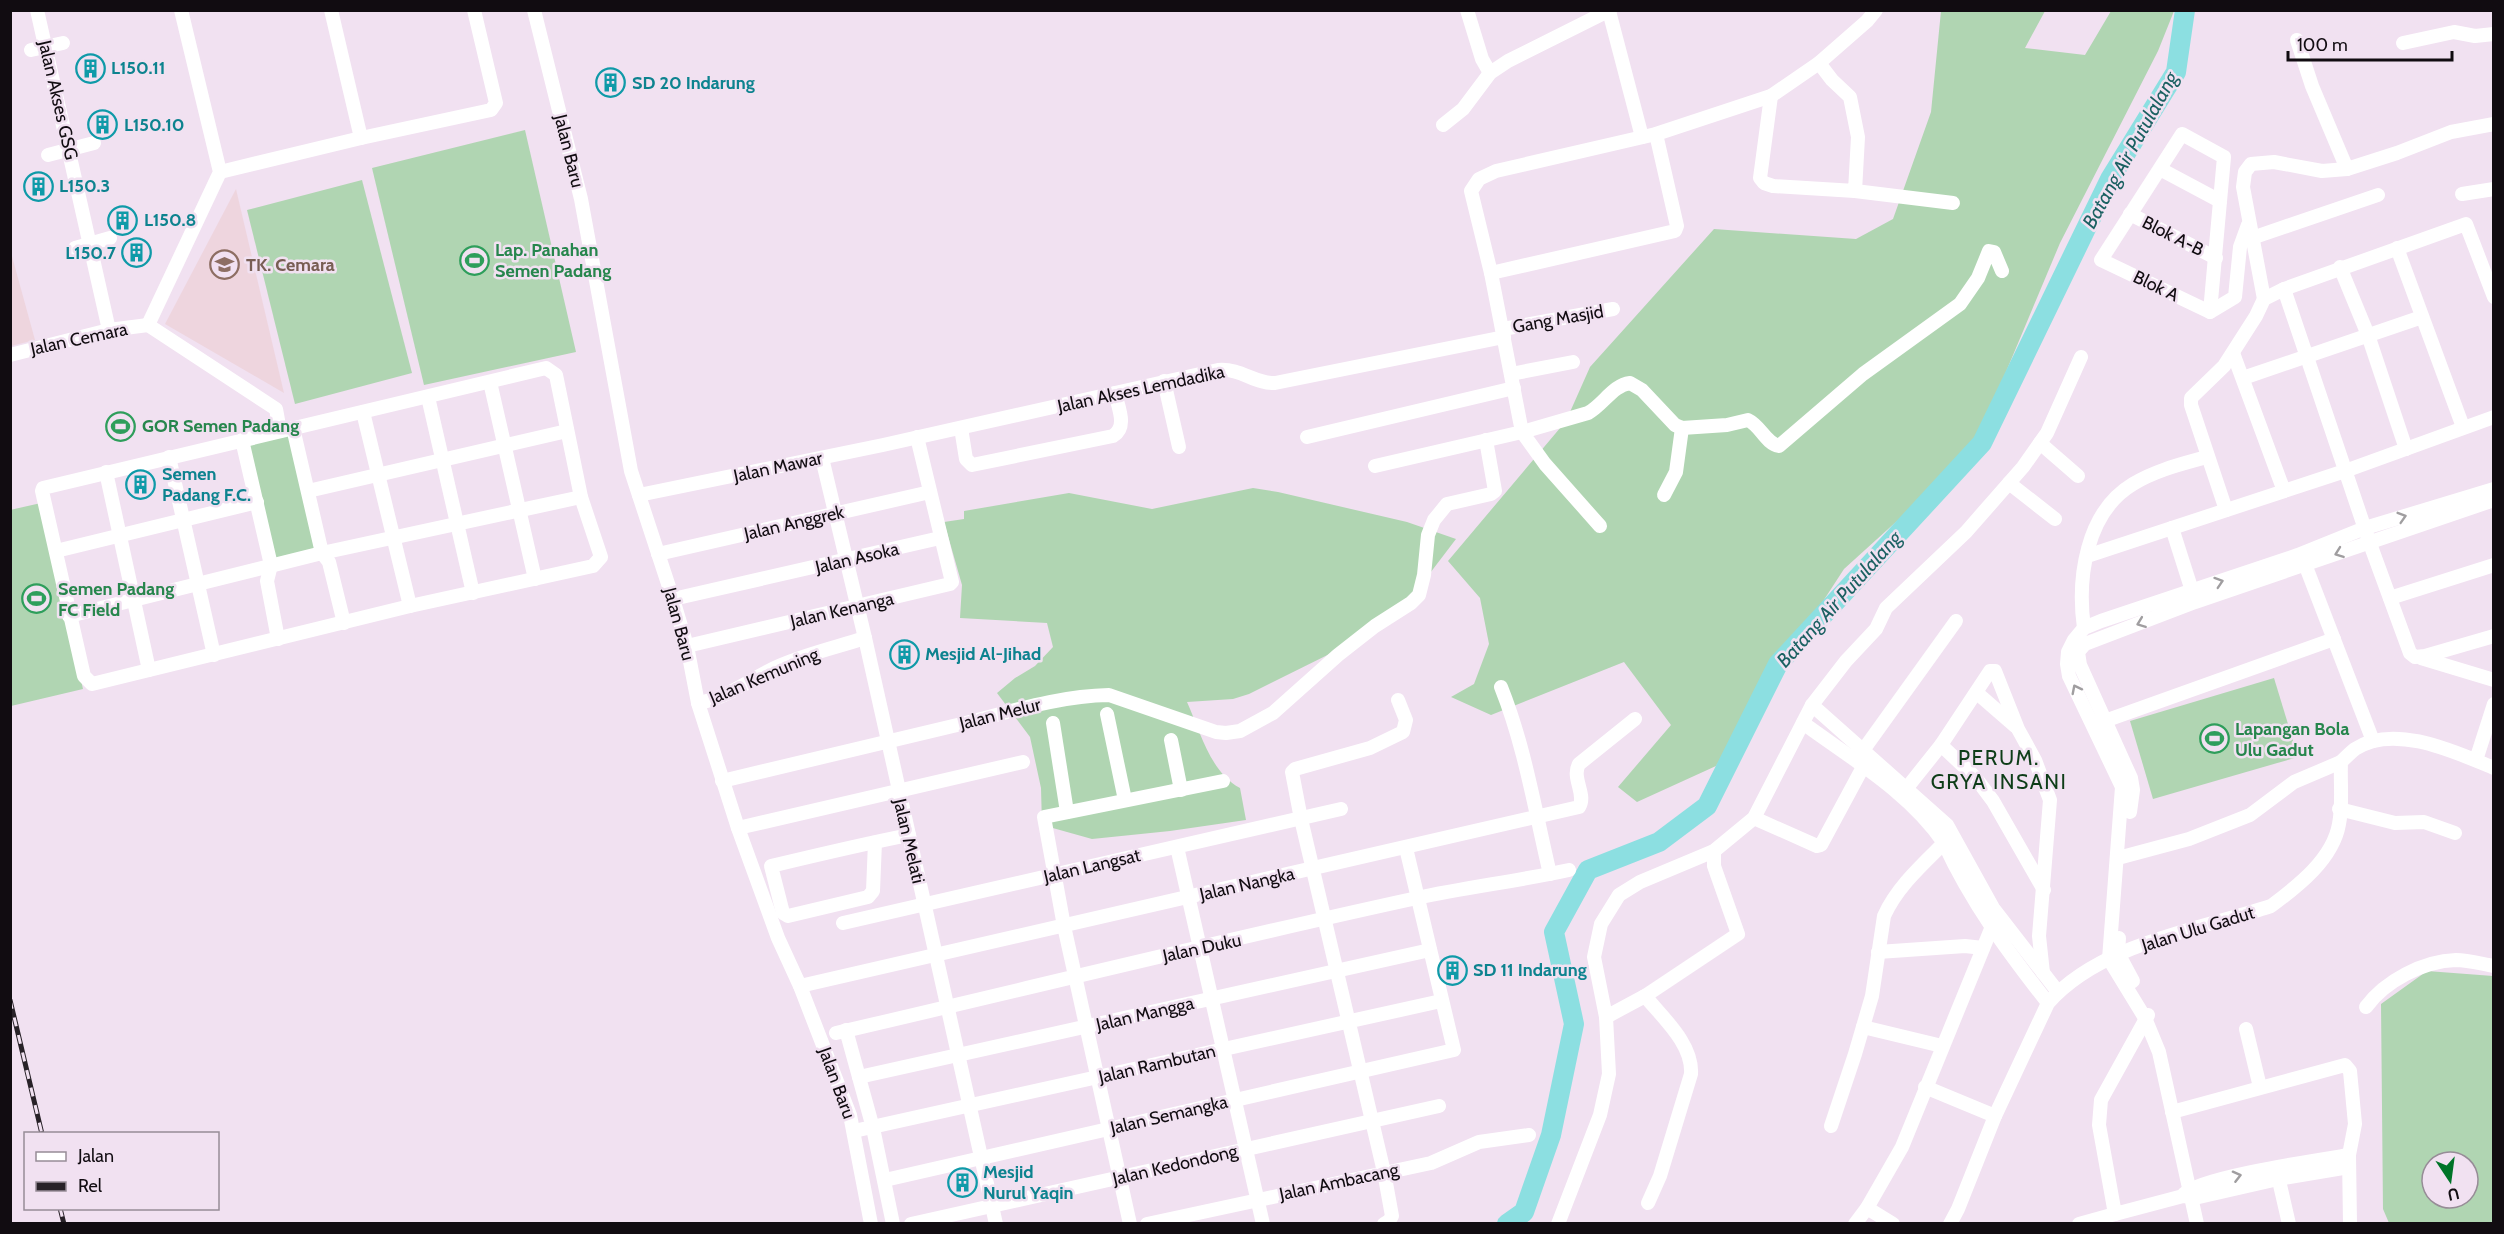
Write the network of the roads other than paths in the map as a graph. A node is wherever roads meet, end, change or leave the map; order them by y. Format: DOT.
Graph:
graph roads {
  1 [pos="37,10"];
  2 [pos="181,10"];
  3 [pos="331,10"];
  4 [pos="474,10"];
  5 [pos="534,10"];
  6 [pos="1467,10"];
  7 [pos="1876,10"];
  8 [pos="1609,11"];
  9 [pos="2493,34"];
  10 [pos="2297,40"];
  11 [pos="63,43"];
  12 [pos="2403,44"];
  13 [pos="38,48"];
  14 [pos="1819,63"];
  15 [pos="1490,73"];
  16 [pos="1771,96"];
  17 [pos="2493,124"];
  18 [pos="1443,125"];
  19 [pos="1656,134"];
  20 [pos="1642,137"];
  21 [pos="361,138"];
  22 [pos="94,143"];
  23 [pos="70,150"];
  24 [pos="48,155"];
  25 [pos="2160,169"];
  26 [pos="2347,169"];
  27 [pos="220,172"];
  28 [pos="2493,189"];
  29 [pos="1856,191"];
  30 [pos="2462,194"];
  31 [pos="2378,195"];
  32 [pos="2220,201"];
  33 [pos="1953,204"];
  34 [pos="2130,214"];
  35 [pos="2249,223"];
  36 [pos="110,238"];
  37 [pos="2252,238"];
  38 [pos="90,244"];
  39 [pos="75,248"];
  40 [pos="2397,248"];
  41 [pos="2216,258"];
  42 [pos="2340,267"];
  43 [pos="2002,271"];
  44 [pos="1491,273"];
  45 [pos="2284,289"];
  46 [pos="2493,296"];
  47 [pos="2264,299"];
  48 [pos="1612,309"];
  49 [pos="2210,312"];
  50 [pos="2422,317"];
  51 [pos="148,325"];
  52 [pos="109,330"];
  53 [pos="1503,333"];
  54 [pos="2368,335"];
  55 [pos="2233,353"];
  56 [pos="10,355"];
  57 [pos="2305,355"];
  58 [pos="2081,357"];
  59 [pos="1573,362"];
  60 [pos="1511,374"];
  61 [pos="2243,378"];
  62 [pos="1164,381"];
  63 [pos="490,382"];
  64 [pos="1514,388"];
  65 [pos="1115,393"];
  66 [pos="428,397"];
  67 [pos="363,412"];
  68 [pos="2493,417"];
  69 [pos="2463,427"];
  70 [pos="961,428"];
  71 [pos="1682,428"];
  72 [pos="286,430"];
  73 [pos="567,431"];
  74 [pos="1522,432"];
  75 [pos="917,437"];
  76 [pos="1307,437"];
  77 [pos="242,440"];
  78 [pos="1486,440"];
  79 [pos="2040,443"];
  80 [pos="504,446"];
  81 [pos="1179,447"];
  82 [pos="2406,449"];
  83 [pos="169,457"];
  84 [pos="2207,457"];
  85 [pos="822,458"];
  86 [pos="442,459"];
  87 [pos="1375,466"];
  88 [pos="2345,471"];
  89 [pos="106,472"];
  90 [pos="378,474"];
  91 [pos="2078,476"];
  92 [pos="2009,483"];
  93 [pos="2493,489"];
  94 [pos="309,491"];
  95 [pos="2284,491"];
  96 [pos="930,492"];
  97 [pos="639,495"];
  98 [pos="1664,495"];
  99 [pos="581,497"];
  100 [pos="2493,500"];
  101 [pos="256,502"];
  102 [pos="2226,510"];
  103 [pos="519,511"];
  104 [pos="834,513"];
  105 [pos="184,519"];
  106 [pos="2055,519"];
  107 [pos="456,524"];
  108 [pos="1600,526"];
  109 [pos="2172,528"];
  110 [pos="120,535"];
  111 [pos="2367,535"];
  112 [pos="393,537"];
  113 [pos="940,538"];
  114 [pos="56,551"];
  115 [pos="322,553"];
  116 [pos="658,554"];
  117 [pos="2087,556"];
  118 [pos="2303,559"];
  119 [pos="845,561"];
  120 [pos="271,565"];
  121 [pos="2493,565"];
  122 [pos="535,579"];
  123 [pos="198,584"];
  124 [pos="473,593"];
  125 [pos="2194,596"];
  126 [pos="2390,598"];
  127 [pos="134,599"];
  128 [pos="673,599"];
  129 [pos="410,606"];
  130 [pos="856,607"];
  131 [pos="69,616"];
  132 [pos="1956,621"];
  133 [pos="344,622"];
  134 [pos="2084,628"];
  135 [pos="2493,636"];
  136 [pos="865,638"];
  137 [pos="278,639"];
  138 [pos="2334,639"];
  139 [pos="687,646"];
  140 [pos="213,655"];
  141 [pos="2419,658"];
  142 [pos="149,670"];
  143 [pos="2493,680"];
  144 [pos="1501,687"];
  145 [pos="1977,693"];
  146 [pos="1398,700"];
  147 [pos="698,703"];
  148 [pos="2493,704"];
  149 [pos="1812,705"];
  150 [pos="1107,714"];
  151 [pos="1635,719"];
  152 [pos="2100,722"];
  153 [pos="1053,723"];
  154 [pos="1803,723"];
  155 [pos="2018,729"];
  156 [pos="1171,740"];
  157 [pos="2373,741"];
  158 [pos="887,742"];
  159 [pos="1941,745"];
  160 [pos="1864,749"];
  161 [pos="2476,760"];
  162 [pos="1023,762"];
  163 [pos="2341,762"];
  164 [pos="1863,767"];
  165 [pos="2493,768"];
  166 [pos="722,781"];
  167 [pos="1223,781"];
  168 [pos="1906,789"];
  169 [pos="1181,790"];
  170 [pos="898,791"];
  171 [pos="1125,800"];
  172 [pos="1341,809"];
  173 [pos="2339,809"];
  174 [pos="1067,812"];
  175 [pos="1537,818"];
  176 [pos="1754,818"];
  177 [pos="1301,819"];
  178 [pos="738,828"];
  179 [pos="2455,833"];
  180 [pos="909,835"];
  181 [pos="874,842"];
  182 [pos="1944,843"];
  183 [pos="1177,847"];
  184 [pos="1406,848"];
  185 [pos="1714,851"];
  186 [pos="2122,858"];
  187 [pos="1314,869"];
  188 [pos="1569,870"];
  189 [pos="1550,874"];
  190 [pos="1054,875"];
  191 [pos="2044,890"];
  192 [pos="1188,898"];
  193 [pos="1418,898"];
  194 [pos="924,905"];
  195 [pos="1326,920"];
  196 [pos="843,923"];
  197 [pos="1064,926"];
  198 [pos="1991,929"];
  199 [pos="1983,948"];
  200 [pos="1199,949"];
  201 [pos="1430,950"];
  202 [pos="1878,952"];
  203 [pos="935,954"];
  204 [pos="2114,956"];
  205 [pos="2493,966"];
  206 [pos="1338,971"];
  207 [pos="2043,973"];
  208 [pos="1075,975"];
  209 [pos="800,986"];
  210 [pos="2058,992"];
  211 [pos="1645,996"];
  212 [pos="1211,999"];
  213 [pos="1441,1001"];
  214 [pos="2048,1003"];
  215 [pos="2366,1007"];
  216 [pos="948,1008"];
  217 [pos="2147,1016"];
  218 [pos="1606,1017"];
  219 [pos="1350,1021"];
  220 [pos="1087,1027"];
  221 [pos="1863,1027"];
  222 [pos="2246,1029"];
  223 [pos="1942,1046"];
  224 [pos="1223,1049"];
  225 [pos="958,1056"];
  226 [pos="1361,1072"];
  227 [pos="859,1077"];
  228 [pos="1098,1077"];
  229 [pos="2260,1087"];
  230 [pos="1925,1088"];
  231 [pos="1235,1101"];
  232 [pos="970,1106"];
  233 [pos="1439,1106"];
  234 [pos="2176,1111"];
  235 [pos="1995,1116"];
  236 [pos="1372,1121"];
  237 [pos="1831,1126"];
  238 [pos="873,1128"];
  239 [pos="1110,1128"];
  240 [pos="854,1131"];
  241 [pos="1528,1135"];
  242 [pos="1246,1149"];
  243 [pos="981,1158"];
  244 [pos="2349,1161"];
  245 [pos="1384,1172"];
  246 [pos="2277,1173"];
  247 [pos="1121,1177"];
  248 [pos="885,1180"];
  249 [pos="2192,1193"];
  250 [pos="1257,1200"];
  251 [pos="1648,1203"];
  252 [pos="992,1205"];
  253 [pos="1867,1208"];
  254 [pos="1958,1209"];
  255 [pos="2115,1214"];
  256 [pos="1385,1223"];
  257 [pos="870,1224"];
  258 [pos="893,1224"];
  259 [pos="911,1224"];
  260 [pos="996,1224"];
  261 [pos="1130,1224"];
  262 [pos="1147,1224"];
  263 [pos="1263,1224"];
  264 [pos="1558,1224"];
  265 [pos="1855,1224"];
  266 [pos="1893,1224"];
  267 [pos="1950,1224"];
  268 [pos="1961,1224"];
  269 [pos="2079,1224"];
  270 [pos="2197,1224"];
  271 [pos="2205,1224"];
  272 [pos="2289,1224"];
  273 [pos="2350,1224"];
  1 -- 13 [label="street, Jalan Akses GSG"];
  2 -- 27 [label="street"];
  3 -- 21 [label="street"];
  4 -- 21 [label="street"];
  5 -- 97 [label="street, Jalan Baru"];
  6 -- 15 [label="street"];
  7 -- 14 [label="street"];
  8 -- 15 [label="street"];
  8 -- 20 [label="street"];
  9 -- 12 [label="street"];
  10 -- 26 [label="street"];
  11 -- 13 [label="street"];
  13 -- 23 [label="street, Jalan Akses GSG"];
  14 -- 16 [label="street"];
  14 -- 29 [label="street"];
  15 -- 18 [label="street"];
  16 -- 19 [label="street"];
  16 -- 29 [label="street"];
  17 -- 26 [label="street"];
  19 -- 20 [label="street"];
  19 -- 44 [label="street"];
  20 -- 44 [label="street"];
  21 -- 27 [label="street"];
  22 -- 23 [label="street"];
  23 -- 24 [label="street"];
  23 -- 38 [label="street, Jalan Akses GSG"];
  25 -- 32 [label="street"];
  25 -- 32 [label="street"];
  25 -- 34 [label="street"];
  26 -- 35 [label="street"];
  27 -- 51 [label="street"];
  28 -- 30 [label="street"];
  29 -- 33 [label="street"];
  31 -- 37 [label="street"];
  32 -- 41 [label="street"];
  34 -- 41 [label="street, Blok A-B"];
  34 -- 49 [label="street, Blok A"];
  35 -- 37 [label="street"];
  35 -- 49 [label="street"];
  36 -- 38 [label="street"];
  37 -- 47 [label="street"];
  38 -- 39 [label="street"];
  38 -- 52 [label="street, Jalan Akses GSG"];
  40 -- 42 [label="street"];
  40 -- 46 [label="street"];
  40 -- 50 [label="street"];
  41 -- 49 [label="street"];
  42 -- 45 [label="street"];
  42 -- 54 [label="street"];
  43 -- 71 [label="street"];
  44 -- 53 [label="street"];
  45 -- 47 [label="street"];
  45 -- 57 [label="street"];
  47 -- 55 [label="street"];
  48 -- 53 [label="street, Gang Masjid"];
  50 -- 54 [label="street"];
  50 -- 69 [label="street"];
  51 -- 52 [label="street, Jalan Cemara"];
  51 -- 72 [label="street"];
  52 -- 56 [label="street, Jalan Cemara"];
  53 -- 60 [label="street"];
  53 -- 62 [label="street, Jalan Akses Lemdadika"];
  54 -- 57 [label="street"];
  54 -- 82 [label="street"];
  55 -- 61 [label="street"];
  55 -- 84 [label="street"];
  57 -- 61 [label="street"];
  57 -- 88 [label="street"];
  58 -- 79 [label="street"];
  59 -- 60 [label="street"];
  60 -- 64 [label="street"];
  61 -- 95 [label="street"];
  62 -- 65 [label="street, Jalan Akses Lemdadika"];
  62 -- 81 [label="street"];
  63 -- 66 [label="street"];
  63 -- 73 [label="street"];
  63 -- 80 [label="street"];
  64 -- 74 [label="street"];
  64 -- 76 [label="street"];
  65 -- 70 [label="street, Jalan Akses Lemdadika"];
  65 -- 70 [label="street"];
  66 -- 67 [label="street"];
  66 -- 86 [label="street"];
  67 -- 72 [label="street"];
  67 -- 90 [label="street"];
  68 -- 69 [label="street"];
  69 -- 82 [label="street"];
  70 -- 75 [label="street, Jalan Akses Lemdadika"];
  71 -- 74 [label="street"];
  71 -- 98 [label="street"];
  72 -- 77 [label="street"];
  72 -- 94 [label="street"];
  73 -- 80 [label="street"];
  73 -- 99 [label="street"];
  74 -- 78 [label="street"];
  74 -- 108 [label="street"];
  75 -- 85 [label="street, Jalan Mawar"];
  75 -- 96 [label="street"];
  77 -- 83 [label="street"];
  77 -- 101 [label="street"];
  78 -- 87 [label="street"];
  78 -- 158 [label="street, Jalan Melur"];
  79 -- 91 [label="street"];
  79 -- 92 [label="street"];
  80 -- 86 [label="street"];
  80 -- 103 [label="street"];
  82 -- 88 [label="street"];
  83 -- 89 [label="street"];
  83 -- 105 [label="street"];
  84 -- 102 [label="street"];
  84 -- 117 [label="street"];
  85 -- 97 [label="street, Jalan Mawar"];
  85 -- 104 [label="street, Jalan Melati"];
  86 -- 90 [label="street"];
  86 -- 107 [label="street"];
  88 -- 95 [label="street"];
  88 -- 111 [label="street"];
  89 -- 110 [label="street"];
  89 -- 114 [label="street"];
  90 -- 94 [label="street"];
  90 -- 112 [label="street"];
  92 -- 106 [label="street"];
  92 -- 149 [label="street"];
  111 -- 93 [label="street, one-way"];
  94 -- 115 [label="street"];
  95 -- 102 [label="street"];
  96 -- 104 [label="street, Jalan Anggrek"];
  96 -- 113 [label="street"];
  97 -- 116 [label="street, Jalan Baru"];
  99 -- 103 [label="street"];
  99 -- 122 [label="street"];
  100 -- 111 [label="street"];
  101 -- 105 [label="street"];
  101 -- 120 [label="street"];
  102 -- 109 [label="street"];
  103 -- 107 [label="street"];
  103 -- 122 [label="street"];
  104 -- 116 [label="street, Jalan Anggrek"];
  104 -- 119 [label="street, Jalan Melati"];
  105 -- 110 [label="street"];
  105 -- 123 [label="street"];
  107 -- 112 [label="street"];
  107 -- 124 [label="street"];
  109 -- 117 [label="street"];
  109 -- 125 [label="street"];
  110 -- 114 [label="street"];
  110 -- 127 [label="street"];
  111 -- 118 [label="street"];
  111 -- 126 [label="street"];
  112 -- 115 [label="street"];
  112 -- 129 [label="street"];
  113 -- 119 [label="street, Jalan Asoka"];
  113 -- 130 [label="street, Jalan Kenanga"];
  114 -- 131 [label="street"];
  115 -- 120 [label="street"];
  115 -- 133 [label="street"];
  116 -- 128 [label="street, Jalan Baru"];
  117 -- 134 [label="street"];
  118 -- 125 [label="street"];
  118 -- 138 [label="street"];
  119 -- 128 [label="street, Jalan Asoka"];
  119 -- 130 [label="street, Jalan Melati"];
  120 -- 123 [label="street"];
  120 -- 137 [label="street"];
  121 -- 126 [label="street"];
  122 -- 124 [label="street"];
  123 -- 127 [label="street"];
  123 -- 140 [label="street"];
  124 -- 129 [label="street"];
  125 -- 134 [label="street"];
  125 -- 152 [label="street, one-way"];
  126 -- 141 [label="street"];
  127 -- 131 [label="street"];
  127 -- 142 [label="street"];
  128 -- 139 [label="street, Jalan Baru"];
  129 -- 133 [label="street"];
  130 -- 136 [label="street, Jalan Melati"];
  130 -- 139 [label="street, Jalan Kenanga"];
  131 -- 142 [label="street"];
  132 -- 160 [label="street"];
  133 -- 137 [label="street"];
  152 -- 134 [label="street, one-way"];
  135 -- 141 [label="street"];
  136 -- 147 [label="street, Jalan Kemuning"];
  136 -- 158 [label="street, Jalan Melati"];
  137 -- 140 [label="street"];
  138 -- 152 [label="street"];
  138 -- 157 [label="street"];
  139 -- 147 [label="street, Jalan Baru"];
  140 -- 142 [label="street"];
  141 -- 143 [label="street"];
  144 -- 175 [label="street"];
  145 -- 155 [label="street"];
  145 -- 155 [label="street"];
  145 -- 159 [label="street"];
  146 -- 177 [label="street"];
  147 -- 166 [label="street, Jalan Baru"];
  148 -- 161 [label="street"];
  149 -- 154 [label="street"];
  149 -- 160 [label="street"];
  150 -- 171 [label="street"];
  151 -- 175 [label="street, Jalan Nangka"];
  152 -- 186 [label="street"];
  153 -- 174 [label="street"];
  154 -- 164 [label="street"];
  154 -- 176 [label="street"];
  155 -- 191 [label="street"];
  156 -- 169 [label="street"];
  157 -- 161 [label="street"];
  157 -- 163 [label="street"];
  158 -- 166 [label="street, Jalan Melur"];
  158 -- 170 [label="street, Jalan Melati"];
  159 -- 168 [label="street"];
  159 -- 191 [label="street"];
  160 -- 168 [label="street"];
  161 -- 165 [label="street"];
  162 -- 170 [label="street"];
  163 -- 173 [label="street, Jalan Ulu Gadut"];
  163 -- 186 [label="street"];
  164 -- 176 [label="street"];
  164 -- 182 [label="street"];
  166 -- 178 [label="street, Jalan Baru"];
  167 -- 169 [label="street"];
  168 -- 207 [label="street"];
  169 -- 171 [label="street"];
  170 -- 178 [label="street"];
  170 -- 180 [label="street, Jalan Melati"];
  171 -- 174 [label="street"];
  172 -- 177 [label="street, Jalan Langsat"];
  173 -- 179 [label="street"];
  173 -- 204 [label="street, Jalan Ulu Gadut"];
  174 -- 190 [label="street"];
  175 -- 184 [label="street, Jalan Nangka"];
  175 -- 189 [label="street"];
  176 -- 185 [label="street"];
  177 -- 183 [label="street, Jalan Langsat"];
  177 -- 187 [label="street"];
  178 -- 209 [label="street, Jalan Baru"];
  180 -- 181 [label="street"];
  180 -- 194 [label="street, Jalan Melati"];
  181 -- 181 [label="street"];
  182 -- 198 [label="street"];
  182 -- 202 [label="street"];
  183 -- 190 [label="street, Jalan Langsat"];
  183 -- 192 [label="street"];
  184 -- 187 [label="street, Jalan Nangka"];
  184 -- 193 [label="street"];
  185 -- 211 [label="street"];
  185 -- 218 [label="street"];
  186 -- 204 [label="street"];
  187 -- 192 [label="street, Jalan Nangka"];
  187 -- 195 [label="street"];
  188 -- 189 [label="street, Jalan Duku"];
  189 -- 193 [label="street, Jalan Duku"];
  190 -- 194 [label="street, Jalan Langsat"];
  190 -- 197 [label="street"];
  191 -- 207 [label="street"];
  192 -- 197 [label="street, Jalan Nangka"];
  192 -- 200 [label="street"];
  193 -- 195 [label="street, Jalan Duku"];
  193 -- 201 [label="street"];
  194 -- 196 [label="street, Jalan Langsat"];
  194 -- 203 [label="street, Jalan Melati"];
  195 -- 200 [label="street, Jalan Duku"];
  195 -- 206 [label="street"];
  197 -- 203 [label="street, Jalan Nangka"];
  197 -- 208 [label="street"];
  198 -- 199 [label="street"];
  198 -- 214 [label="street"];
  199 -- 202 [label="street"];
  199 -- 223 [label="street"];
  200 -- 208 [label="street, Jalan Duku"];
  200 -- 212 [label="street"];
  201 -- 206 [label="street, Jalan Mangga"];
  201 -- 213 [label="street"];
  202 -- 221 [label="street"];
  203 -- 209 [label="street, Jalan Nangka"];
  203 -- 216 [label="street, Jalan Melati"];
  204 -- 210 [label="street, Jalan Ulu Gadut"];
  204 -- 217 [label="street"];
  205 -- 215 [label="street"];
  206 -- 212 [label="street, Jalan Mangga"];
  206 -- 219 [label="street"];
  207 -- 210 [label="street"];
  208 -- 216 [label="street, Jalan Duku"];
  208 -- 220 [label="street"];
  209 -- 240 [label="street, Jalan Baru"];
  210 -- 214 [label="street, Jalan Ulu Gadut"];
  211 -- 218 [label="street"];
  211 -- 251 [label="street"];
  212 -- 220 [label="street, Jalan Mangga"];
  212 -- 224 [label="street"];
  213 -- 219 [label="street, Jalan Rambutan"];
  213 -- 226 [label="street, Jalan Semangka"];
  214 -- 235 [label="street, Jalan Ulu Gadut"];
  216 -- 225 [label="street, Jalan Melati"];
  216 -- 227 [label="street, Jalan Duku"];
  217 -- 234 [label="street"];
  217 -- 255 [label="street"];
  218 -- 264 [label="street"];
  219 -- 224 [label="street, Jalan Rambutan"];
  219 -- 226 [label="street"];
  220 -- 225 [label="street, Jalan Mangga"];
  220 -- 228 [label="street"];
  221 -- 223 [label="street"];
  221 -- 237 [label="street"];
  222 -- 229 [label="street"];
  223 -- 230 [label="street"];
  224 -- 228 [label="street, Jalan Rambutan"];
  224 -- 231 [label="street"];
  225 -- 227 [label="street, Jalan Mangga"];
  225 -- 232 [label="street, Jalan Melati"];
  226 -- 231 [label="street, Jalan Semangka"];
  226 -- 236 [label="street"];
  227 -- 238 [label="street"];
  228 -- 232 [label="street, Jalan Rambutan"];
  228 -- 239 [label="street"];
  229 -- 234 [label="street"];
  229 -- 244 [label="street"];
  230 -- 235 [label="street"];
  230 -- 253 [label="street"];
  231 -- 239 [label="street, Jalan Semangka"];
  231 -- 242 [label="street"];
  232 -- 238 [label="street, Jalan Rambutan"];
  232 -- 243 [label="street, Jalan Melati"];
  233 -- 236 [label="street, Jalan Kedondong"];
  234 -- 249 [label="street"];
  235 -- 254 [label="street, Jalan Ulu Gadut"];
  236 -- 242 [label="street, Jalan Kedondong"];
  236 -- 245 [label="street"];
  238 -- 240 [label="street, Jalan Rambutan"];
  238 -- 248 [label="street"];
  239 -- 243 [label="street, Jalan Semangka"];
  239 -- 247 [label="street"];
  240 -- 257 [label="street, Jalan Baru"];
  241 -- 245 [label="street, Jalan Ambacang"];
  242 -- 247 [label="street, Jalan Kedondong"];
  242 -- 250 [label="street"];
  243 -- 248 [label="street, Jalan Semangka"];
  243 -- 252 [label="street, Jalan Melati"];
  244 -- 246 [label="street"];
  244 -- 273 [label="street"];
  245 -- 250 [label="street, Jalan Ambacang"];
  245 -- 256 [label="street"];
  246 -- 249 [label="street"];
  246 -- 272 [label="street"];
  247 -- 252 [label="street, Jalan Kedondong"];
  247 -- 261 [label="street"];
  248 -- 258 [label="street"];
  249 -- 255 [label="street"];
  249 -- 270 [label="street"];
  249 -- 271 [label="street"];
  250 -- 262 [label="street, Jalan Ambacang"];
  250 -- 263 [label="street"];
  252 -- 259 [label="street, Jalan Kedondong"];
  252 -- 260 [label="street, Jalan Melati"];
  253 -- 265 [label="street"];
  253 -- 266 [label="street"];
  254 -- 267 [label="street, Jalan Ulu Gadut"];
  254 -- 268 [label="street"];
  255 -- 269 [label="street"];
}
